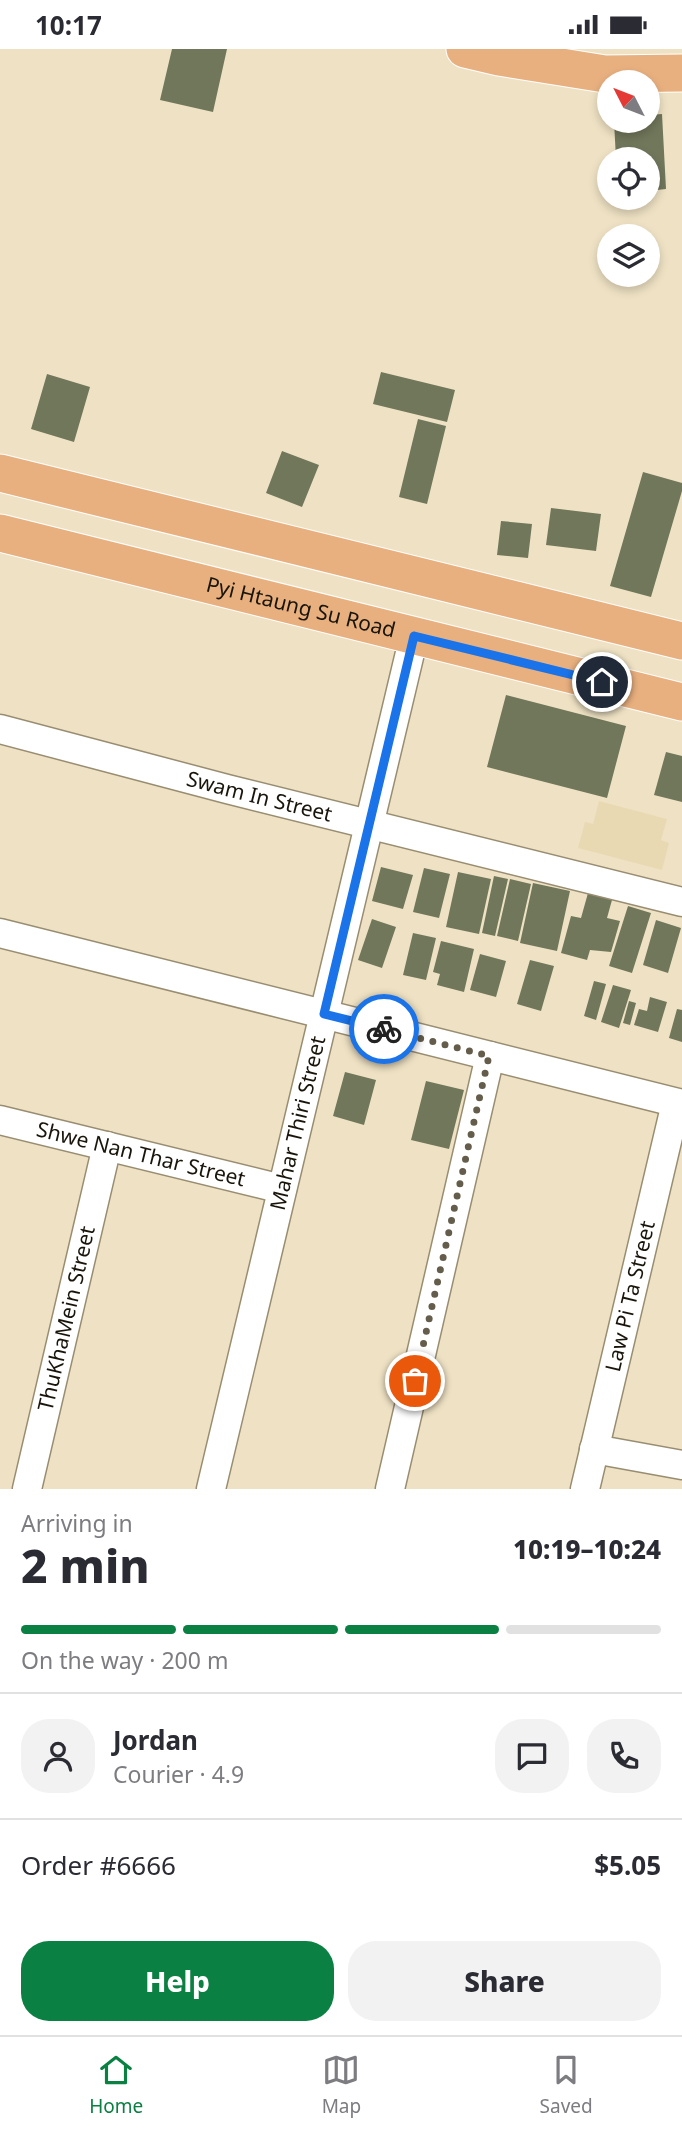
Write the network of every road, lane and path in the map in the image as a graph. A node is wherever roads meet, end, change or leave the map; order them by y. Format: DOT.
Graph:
graph roads {
  1 [pos="465,49"];
  2 [pos="682,73"];
  3 [pos="0,473"];
  4 [pos="0,533"];
  5 [pos="414,636"];
  6 [pos="682,641"];
  7 [pos="682,702"];
  8 [pos="0,729"];
  9 [pos="368,824"];
  10 [pos="682,902"];
  11 [pos="0,933"];
  12 [pos="324,1014"];
  13 [pos="489,1056"];
  14 [pos="679,1104"];
  15 [pos="0,1120"];
  16 [pos="107,1146"];
  17 [pos="282,1189"];
  18 [pos="594,1449"];
  19 [pos="682,1465"];
  20 [pos="27,1489"];
  21 [pos="211,1489"];
  22 [pos="390,1489"];
  23 [pos="585,1489"];
  1 -- 2 [label="main road"];
  3 -- 6 [label="main road"];
  4 -- 5 [label="main road, Pyi Htaung Su Road"];
  5 -- 7 [label="main road, Pyi Htaung Su Road"];
  5 -- 9 [label="street, Mahar Thiri Street"];
  8 -- 9 [label="street, Swam In Street"];
  9 -- 10 [label="street, Swam In Street"];
  9 -- 12 [label="street, Mahar Thiri Street"];
  11 -- 12 [label="street"];
  12 -- 13 [label="street"];
  12 -- 17 [label="street, Mahar Thiri Street"];
  13 -- 14 [label="street"];
  13 -- 22 [label="street"];
  14 -- 18 [label="street, Law Pi Ta Street"];
  15 -- 16 [label="street, Shwe Nan Thar Street"];
  16 -- 17 [label="street, Shwe Nan Thar Street"];
  16 -- 20 [label="street, ThuKhaMein Street"];
  17 -- 21 [label="street, Mahar Thiri Street"];
  18 -- 19 [label="street"];
  18 -- 23 [label="street, Law Pi Ta Street"];
}
